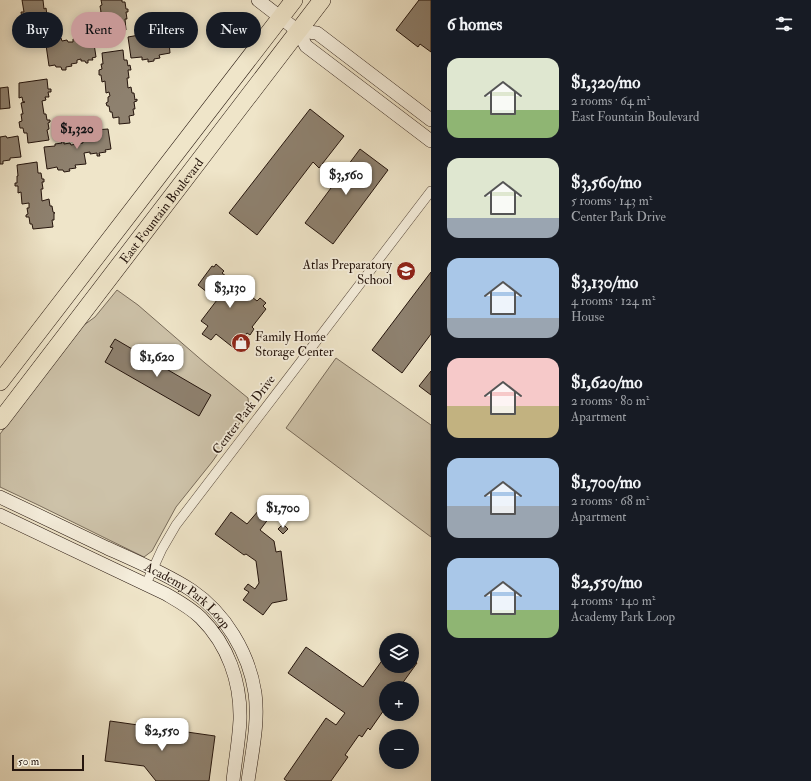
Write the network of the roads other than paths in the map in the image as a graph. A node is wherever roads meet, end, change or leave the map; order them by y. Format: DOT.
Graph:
graph roads {
  1 [pos="258,0"];
  2 [pos="294,0"];
  3 [pos="322,0"];
  4 [pos="281,18"];
  5 [pos="298,31"];
  6 [pos="431,120"];
  7 [pos="431,141"];
  8 [pos="431,191"];
  9 [pos="0,382"];
  10 [pos="0,421"];
  11 [pos="0,497"];
  12 [pos="0,515"];
  13 [pos="152,569"];
  14 [pos="146,584"];
  15 [pos="232,781"];
  16 [pos="248,781"];
  1 -- 4 [label="street"];
  2 -- 4 [label="highway, East Fountain Boulevard"];
  3 -- 5 [label="highway, East Fountain Boulevard"];
  4 -- 5 [label="street"];
  4 -- 9 [label="highway, East Fountain Boulevard"];
  5 -- 6 [label="street"];
  5 -- 7 [label="street"];
  5 -- 10 [label="highway, East Fountain Boulevard"];
  8 -- 13 [label="street, Center Park Drive"];
  11 -- 13 [label="street, Academy Park Loop"];
  12 -- 14 [label="street, Academy Park Loop"];
  13 -- 14 [label="street, Center Park Drive"];
  13 -- 16 [label="street, Academy Park Loop"];
  14 -- 15 [label="street, Academy Park Loop"];
}
